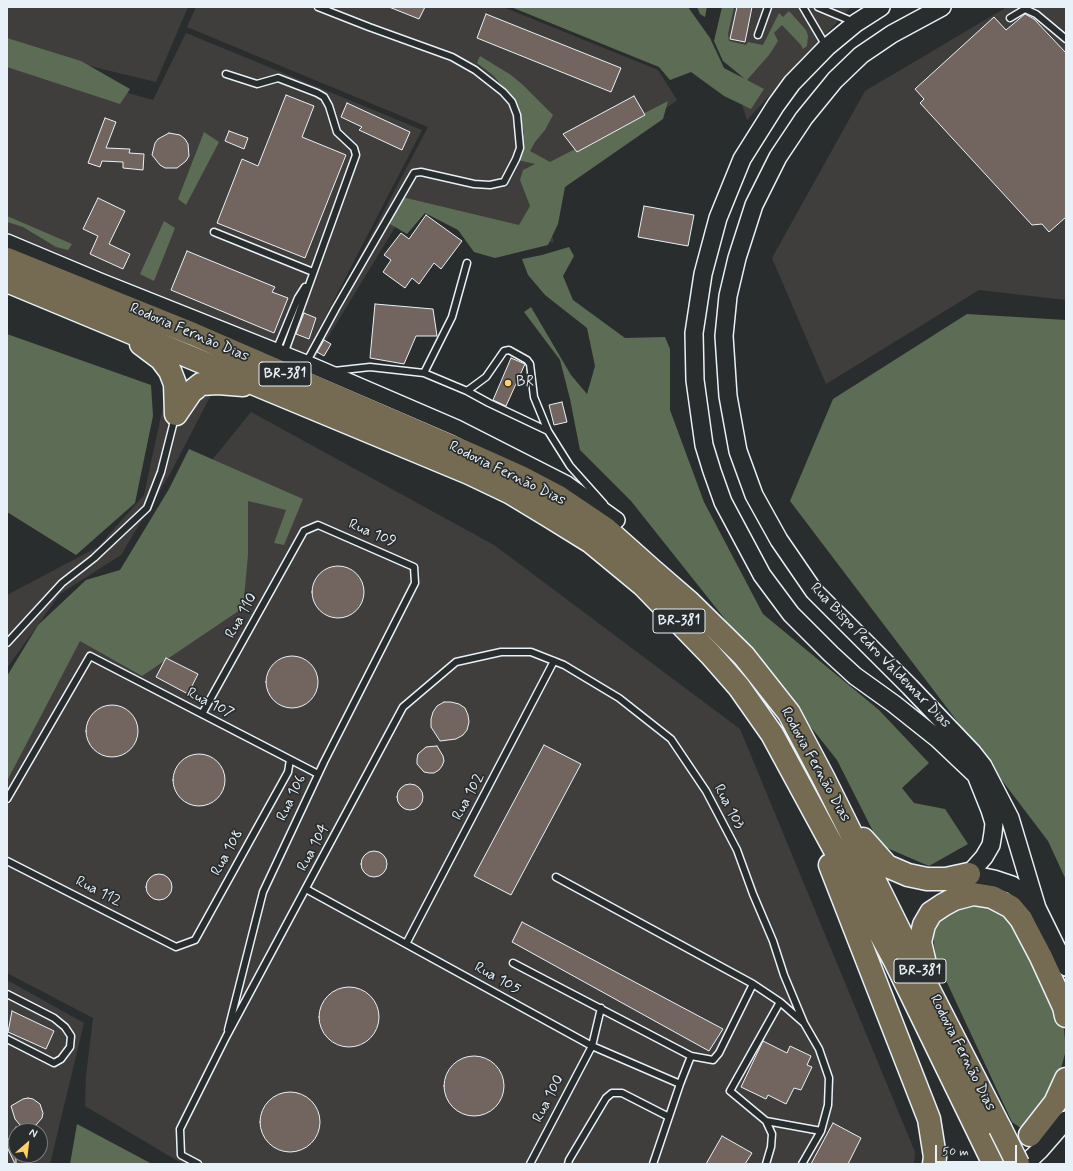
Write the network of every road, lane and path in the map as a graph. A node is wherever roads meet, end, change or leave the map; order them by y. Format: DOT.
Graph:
graph roads {
  1 [pos="318,7"];
  2 [pos="768,7"];
  3 [pos="803,7"];
  4 [pos="818,7"];
  5 [pos="881,7"];
  6 [pos="942,7"];
  7 [pos="1010,18"];
  8 [pos="856,23"];
  9 [pos="758,35"];
  10 [pos="1066,39"];
  11 [pos="827,47"];
  12 [pos="226,74"];
  13 [pos="214,232"];
  14 [pos="7,242"];
  15 [pos="7,259"];
  16 [pos="467,263"];
  17 [pos="312,275"];
  18 [pos="7,281"];
  19 [pos="123,329"];
  20 [pos="280,353"];
  21 [pos="306,363"];
  22 [pos="326,372"];
  23 [pos="424,373"];
  24 [pos="258,386"];
  25 [pos="467,391"];
  26 [pos="176,414"];
  27 [pos="548,431"];
  28 [pos="617,520"];
  29 [pos="304,531"];
  30 [pos="416,583"];
  31 [pos="689,602"];
  32 [pos="7,643"];
  33 [pos="554,661"];
  34 [pos="202,714"];
  35 [pos="290,760"];
  36 [pos="318,774"];
  37 [pos="7,799"];
  38 [pos="842,813"];
  39 [pos="826,834"];
  40 [pos="7,861"];
  41 [pos="969,874"];
  42 [pos="556,877"];
  43 [pos="306,889"];
  44 [pos="1037,908"];
  45 [pos="406,944"];
  46 [pos="176,946"];
  47 [pos="513,962"];
  48 [pos="1066,967"];
  49 [pos="753,984"];
  50 [pos="926,984"];
  51 [pos="7,994"];
  52 [pos="780,1002"];
  53 [pos="601,1008"];
  54 [pos="1066,1016"];
  55 [pos="804,1023"];
  56 [pos="226,1037"];
  57 [pos="7,1039"];
  58 [pos="592,1046"];
  59 [pos="691,1056"];
  60 [pos="1066,1079"];
  61 [pos="680,1084"];
  62 [pos="669,1117"];
  63 [pos="1066,1120"];
  64 [pos="766,1121"];
  65 [pos="822,1131"];
  66 [pos="1035,1142"];
  67 [pos="198,1164"];
  68 [pos="530,1164"];
  69 [pos="568,1164"];
  70 [pos="653,1164"];
  71 [pos="766,1164"];
  72 [pos="802,1164"];
  73 [pos="934,1164"];
  74 [pos="994,1164"];
  75 [pos="999,1164"];
  76 [pos="1018,1164"];
  77 [pos="1025,1164"];
  1 -- 21 [label="lane"];
  2 -- 9 [label="lane"];
  3 -- 11 [label="lane"];
  4 -- 8 [label="lane"];
  5 -- 8 [label="main road, Rua Bispo Pedro Valdemar Dias"];
  6 -- 44 [label="main road, Rua Bispo Pedro Valdemar Dias"];
  7 -- 10 [label="lane"];
  8 -- 11 [label="main road, Rua Bispo Pedro Valdemar Dias"];
  11 -- 41 [label="main road, Rua Bispo Pedro Valdemar Dias"];
  12 -- 17 [label="lane"];
  13 -- 17 [label="lane"];
  14 -- 20 [label="street, Rodovia Fernão Dias / BR-381"];
  15 -- 31 [label="highway, Rodovia Fernão Dias / BR-381"];
  16 -- 23 [label="lane"];
  17 -- 20 [label="lane"];
  18 -- 19 [label="highway, Rodovia Fernão Dias / BR-381"];
  19 -- 24 [label="highway, Rodovia Fernão Dias / BR-381"];
  19 -- 26 [label="highway, BR-381"];
  20 -- 21 [label="street, Rodovia Fernão Dias / BR-381"];
  21 -- 22 [label="street, Rodovia Fernão Dias / BR-381"];
  22 -- 23 [label="lane"];
  22 -- 28 [label="street, Rodovia Fernão Dias / BR-381"];
  23 -- 25 [label="lane"];
  24 -- 26 [label="highway"];
  24 -- 39 [label="highway, Rodovia Fernão Dias / BR-381"];
  25 -- 27 [label="lane"];
  25 -- 27 [label="lane"];
  26 -- 32 [label="lane"];
  27 -- 28 [label="lane"];
  28 -- 31 [label="highway, BR-381"];
  29 -- 30 [label="lane, Rua 109"];
  29 -- 34 [label="lane, Rua 110"];
  30 -- 36 [label="lane, Rua 106"];
  31 -- 38 [label="highway, Rodovia Fernão Dias / BR-381"];
  33 -- 43 [label="lane, Rua 104"];
  33 -- 45 [label="lane, Rua 102"];
  33 -- 55 [label="lane, Rua 103"];
  34 -- 35 [label="lane, Rua 107"];
  34 -- 37 [label="lane, Rua 107"];
  35 -- 36 [label="lane, Rua 107"];
  35 -- 46 [label="lane, Rua 108"];
  36 -- 56 [label="lane, Rua 106"];
  38 -- 41 [label="highway, BR-381"];
  38 -- 50 [label="highway, Rodovia Fernão Dias / BR-381"];
  39 -- 73 [label="highway, BR-381"];
  39 -- 74 [label="highway, Rodovia Fernão Dias / BR-381"];
  40 -- 46 [label="lane, Rua 112"];
  41 -- 44 [label="main road"];
  42 -- 49 [label="lane, Rua 103"];
  43 -- 45 [label="lane, Rua 105"];
  43 -- 56 [label="lane, Rua 104"];
  44 -- 48 [label="main road"];
  45 -- 58 [label="lane, Rua 105"];
  47 -- 53 [label="lane"];
  49 -- 52 [label="lane, Rua 103"];
  49 -- 59 [label="lane"];
  50 -- 54 [label="highway, BR-381"];
  50 -- 76 [label="highway, Rodovia Fernão Dias / BR-381, bridge"];
  51 -- 57 [label="lane"];
  52 -- 55 [label="lane, Rua 103"];
  52 -- 64 [label="lane"];
  53 -- 58 [label="lane, Rua 100"];
  53 -- 59 [label="lane"];
  55 -- 65 [label="lane, Rua 103"];
  56 -- 67 [label="lane, Rua 104"];
  58 -- 61 [label="lane, Rua 105"];
  58 -- 68 [label="lane, Rua 100"];
  59 -- 61 [label="lane"];
  60 -- 66 [label="highway"];
  61 -- 62 [label="lane"];
  62 -- 69 [label="lane"];
  62 -- 70 [label="lane"];
  63 -- 66 [label="main road"];
  64 -- 65 [label="lane"];
  64 -- 71 [label="lane"];
  65 -- 72 [label="lane, Rua 103"];
  66 -- 75 [label="main road"];
  66 -- 77 [label="main road"];
}
